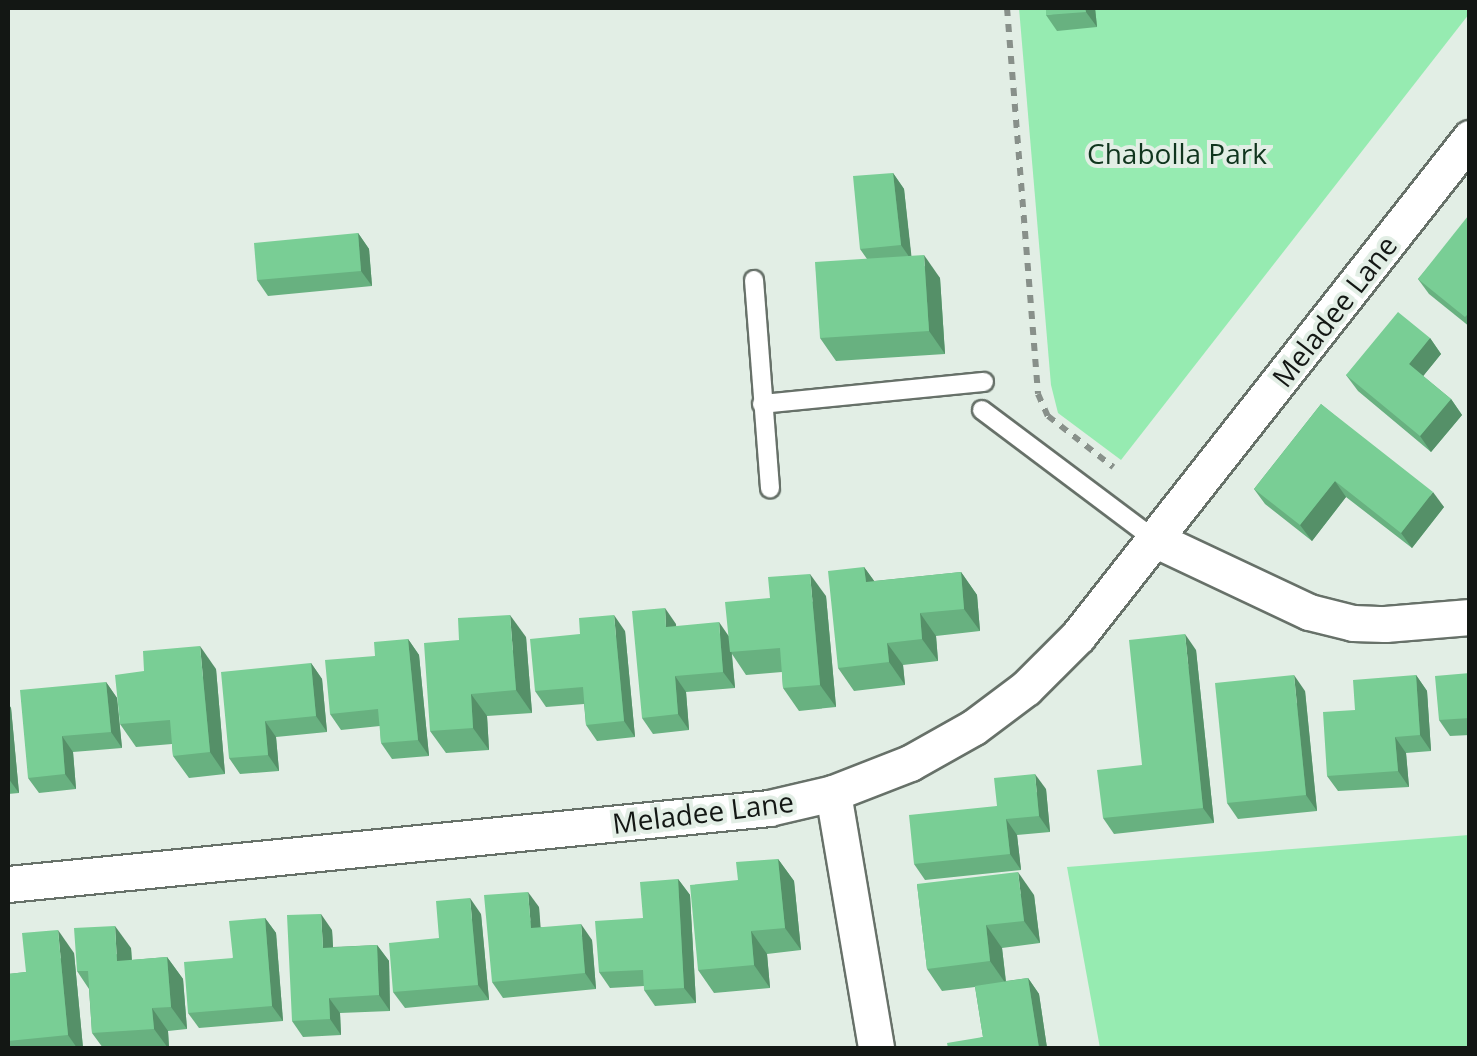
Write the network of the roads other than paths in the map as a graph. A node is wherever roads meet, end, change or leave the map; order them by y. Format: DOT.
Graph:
graph roads {
  1 [pos="1470,138"];
  2 [pos="754,280"];
  3 [pos="984,382"];
  4 [pos="762,404"];
  5 [pos="982,410"];
  6 [pos="770,488"];
  7 [pos="1154,539"];
  8 [pos="1470,617"];
  9 [pos="834,793"];
  10 [pos="8,884"];
  11 [pos="876,1048"];
  1 -- 7 [label="street, Meladee Lane"];
  2 -- 4 [label="lane"];
  3 -- 4 [label="lane"];
  4 -- 6 [label="lane"];
  5 -- 7 [label="lane"];
  7 -- 8 [label="street"];
  7 -- 9 [label="street, Meladee Lane"];
  9 -- 10 [label="street, Meladee Lane"];
  9 -- 11 [label="street"];
}
